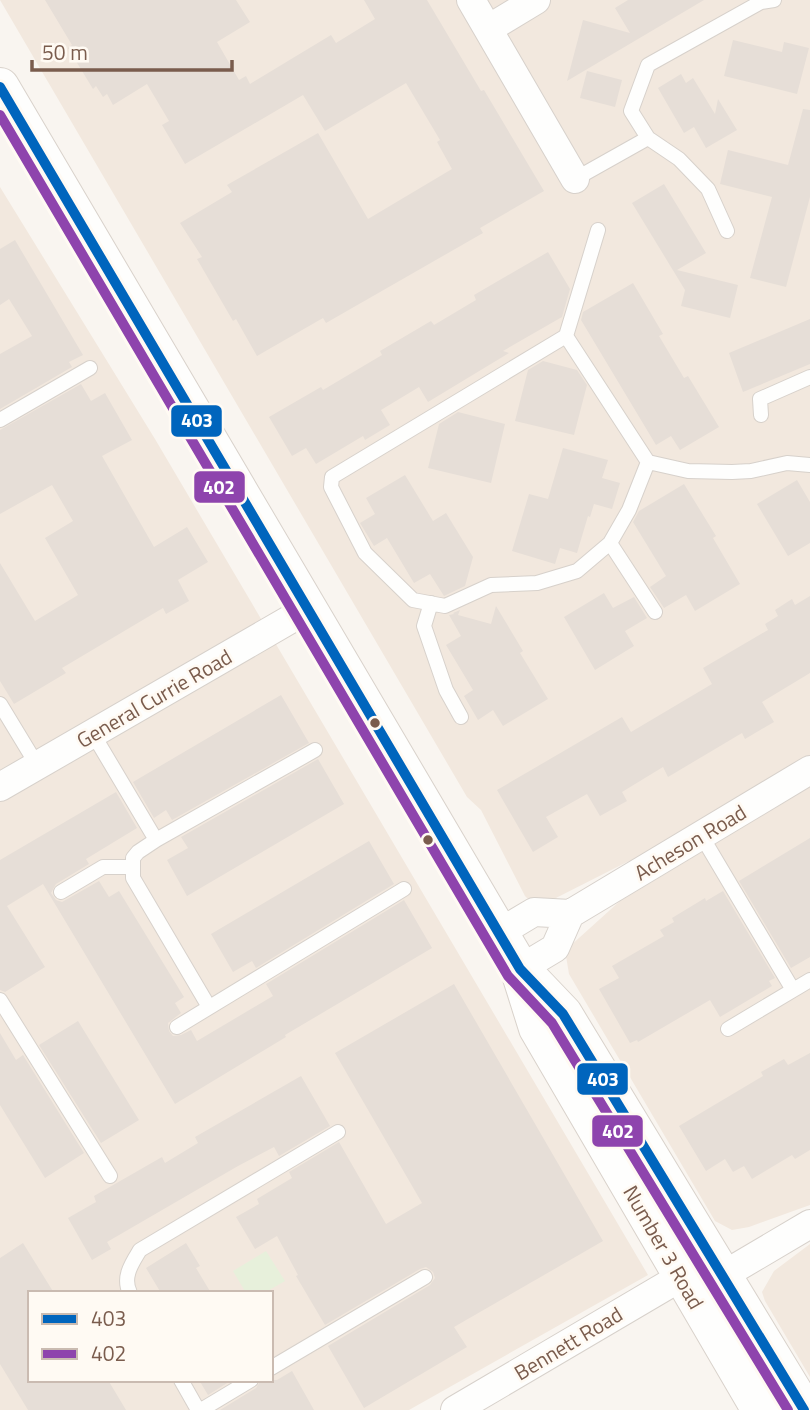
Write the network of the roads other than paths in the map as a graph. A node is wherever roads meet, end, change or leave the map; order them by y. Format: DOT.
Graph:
graph roads {
  1 [pos="471,0"];
  2 [pos="536,0"];
  3 [pos="774,0"];
  4 [pos="488,29"];
  5 [pos="0,87"];
  6 [pos="648,138"];
  7 [pos="575,180"];
  8 [pos="598,230"];
  9 [pos="727,231"];
  10 [pos="566,335"];
  11 [pos="90,368"];
  12 [pos="810,377"];
  13 [pos="761,415"];
  14 [pos="0,420"];
  15 [pos="649,462"];
  16 [pos="810,464"];
  17 [pos="610,543"];
  18 [pos="431,603"];
  19 [pos="308,609"];
  20 [pos="654,612"];
  21 [pos="0,704"];
  22 [pos="461,717"];
  23 [pos="93,734"];
  24 [pos="316,750"];
  25 [pos="37,765"];
  26 [pos="810,771"];
  27 [pos="0,787"];
  28 [pos="701,835"];
  29 [pos="156,841"];
  30 [pos="131,867"];
  31 [pos="404,889"];
  32 [pos="61,892"];
  33 [pos="570,914"];
  34 [pos="499,933"];
  35 [pos="520,969"];
  36 [pos="810,980"];
  37 [pos="793,990"];
  38 [pos="0,1000"];
  39 [pos="209,1007"];
  40 [pos="177,1027"];
  41 [pos="727,1029"];
  42 [pos="338,1132"];
  43 [pos="110,1176"];
  44 [pos="810,1224"];
  45 [pos="425,1277"];
  46 [pos="681,1277"];
  47 [pos="728,1286"];
  48 [pos="129,1291"];
  49 [pos="273,1367"];
  50 [pos="182,1382"];
  51 [pos="248,1382"];
  52 [pos="200,1410"];
  53 [pos="455,1410"];
  54 [pos="761,1410"];
  55 [pos="804,1410"];
  1 -- 4 [label="street"];
  2 -- 4 [label="street"];
  3 -- 6 [label="lane"];
  4 -- 7 [label="street"];
  5 -- 19 [label="main road, Number 3 Road"];
  6 -- 7 [label="lane"];
  6 -- 9 [label="lane"];
  8 -- 10 [label="lane"];
  10 -- 15 [label="lane"];
  10 -- 18 [label="lane"];
  11 -- 14 [label="lane"];
  12 -- 13 [label="lane"];
  15 -- 16 [label="lane"];
  15 -- 17 [label="lane"];
  17 -- 18 [label="lane"];
  17 -- 20 [label="lane"];
  18 -- 22 [label="lane"];
  19 -- 23 [label="street, General Currie Road"];
  19 -- 34 [label="main road, Number 3 Road"];
  21 -- 25 [label="lane"];
  23 -- 25 [label="street, General Currie Road"];
  23 -- 29 [label="lane"];
  24 -- 29 [label="lane"];
  25 -- 27 [label="street, General Currie Road"];
  26 -- 28 [label="street, Acheson Road"];
  28 -- 33 [label="street, Acheson Road"];
  28 -- 37 [label="lane"];
  29 -- 30 [label="lane"];
  30 -- 32 [label="lane"];
  30 -- 39 [label="lane"];
  31 -- 39 [label="lane"];
  33 -- 34 [label="street"];
  33 -- 35 [label="street"];
  34 -- 35 [label="main road, Number 3 Road"];
  35 -- 46 [label="main road, Number 3 Road"];
  35 -- 47 [label="main road, Number 3 Road"];
  36 -- 37 [label="lane"];
  37 -- 41 [label="lane"];
  38 -- 43 [label="lane"];
  39 -- 40 [label="lane"];
  42 -- 48 [label="lane"];
  44 -- 47 [label="street"];
  45 -- 49 [label="lane"];
  46 -- 47 [label="main road"];
  46 -- 53 [label="street, Bennett Road"];
  46 -- 54 [label="main road, Number 3 Road"];
  47 -- 55 [label="main road, Number 3 Road"];
  50 -- 52 [label="lane"];
  51 -- 52 [label="lane"];
}
